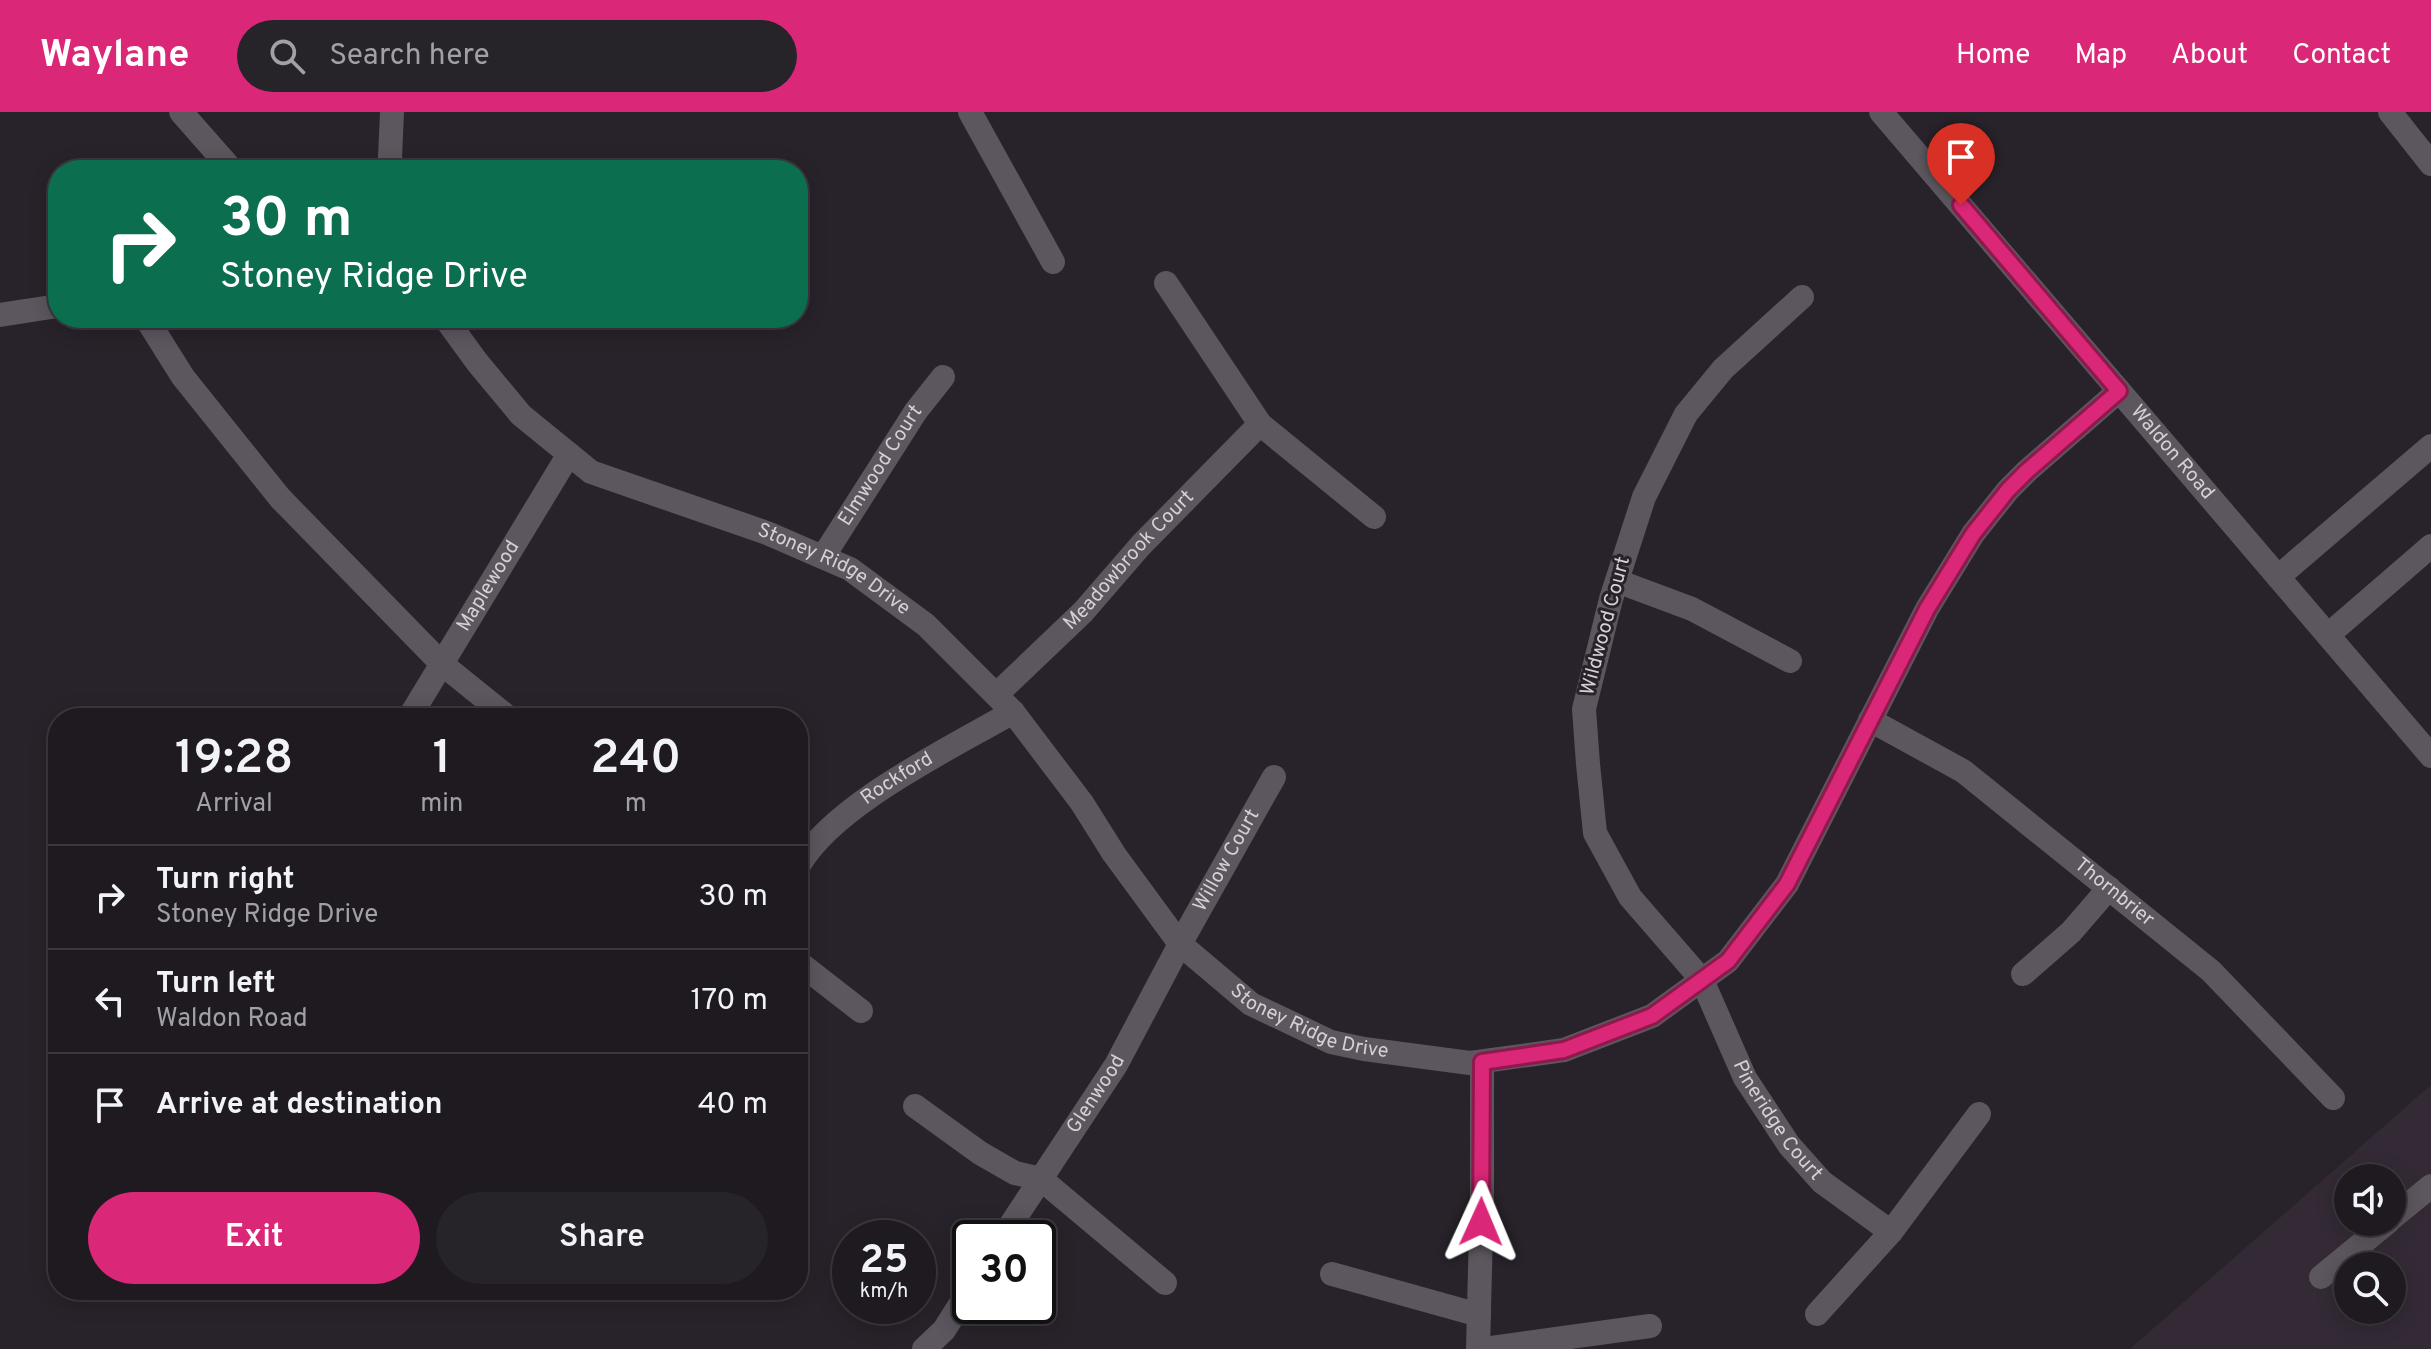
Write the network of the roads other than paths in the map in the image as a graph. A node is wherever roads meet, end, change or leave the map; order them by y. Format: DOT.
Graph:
graph roads {
  1 [pos="181,112"];
  2 [pos="392,112"];
  3 [pos="970,112"];
  4 [pos="1881,112"];
  5 [pos="2390,112"];
  6 [pos="223,160"];
  7 [pos="391,160"];
  8 [pos="2431,164"];
  9 [pos="1053,262"];
  10 [pos="1166,283"];
  11 [pos="1802,297"];
  12 [pos="48,308"];
  13 [pos="0,315"];
  14 [pos="152,328"];
  15 [pos="453,328"];
  16 [pos="943,377"];
  17 [pos="2119,391"];
  18 [pos="1260,424"];
  19 [pos="2431,446"];
  20 [pos="569,454"];
  21 [pos="1374,517"];
  22 [pos="2431,546"];
  23 [pos="823,557"];
  24 [pos="2278,577"];
  25 [pos="1617,581"];
  26 [pos="2328,635"];
  27 [pos="1790,661"];
  28 [pos="442,664"];
  29 [pos="1005,703"];
  30 [pos="415,708"];
  31 [pos="497,708"];
  32 [pos="1870,720"];
  33 [pos="2431,756"];
  34 [pos="1274,777"];
  35 [pos="808,849"];
  36 [pos="2109,888"];
  37 [pos="1180,944"];
  38 [pos="808,970"];
  39 [pos="2023,974"];
  40 [pos="1702,980"];
  41 [pos="861,1011"];
  42 [pos="1482,1062"];
  43 [pos="2333,1098"];
  44 [pos="915,1106"];
  45 [pos="1979,1114"];
  46 [pos="1041,1179"];
  47 [pos="2431,1186"];
  48 [pos="2406,1207"];
  49 [pos="1014,1220"];
  50 [pos="1891,1232"];
  51 [pos="2371,1236"];
  52 [pos="1332,1274"];
  53 [pos="2321,1277"];
  54 [pos="1165,1283"];
  55 [pos="1817,1314"];
  56 [pos="1479,1315"];
  57 [pos="952,1317"];
  58 [pos="1650,1326"];
  59 [pos="924,1349"];
  60 [pos="1481,1349"];
  1 -- 6 [label="street"];
  2 -- 7 [label="street"];
  3 -- 9 [label="street"];
  4 -- 17 [label="street, Waldon Road"];
  5 -- 8 [label="street"];
  10 -- 18 [label="street"];
  11 -- 25 [label="street, Wildwood Court"];
  12 -- 13 [label="street"];
  14 -- 28 [label="street"];
  15 -- 20 [label="street, Stoney Ridge Drive"];
  16 -- 23 [label="street, Elmwood Court"];
  17 -- 24 [label="street, Waldon Road"];
  17 -- 32 [label="street, Stoney Ridge Drive"];
  18 -- 21 [label="street"];
  18 -- 29 [label="street, Meadowbrook Court"];
  19 -- 24 [label="street"];
  20 -- 23 [label="street, Stoney Ridge Drive"];
  20 -- 28 [label="street, Maplewood"];
  22 -- 26 [label="street"];
  23 -- 29 [label="street, Stoney Ridge Drive"];
  24 -- 26 [label="street, Waldon Road"];
  25 -- 27 [label="street"];
  25 -- 40 [label="street, Wildwood Court"];
  26 -- 33 [label="street, Waldon Road"];
  28 -- 30 [label="street, Maplewood"];
  28 -- 31 [label="street"];
  29 -- 35 [label="street, Rockford"];
  29 -- 37 [label="street, Stoney Ridge Drive"];
  32 -- 36 [label="street, Thornbrier"];
  32 -- 40 [label="street, Stoney Ridge Drive"];
  34 -- 37 [label="street, Willow Court"];
  36 -- 39 [label="street"];
  36 -- 43 [label="street, Thornbrier"];
  37 -- 42 [label="street, Stoney Ridge Drive"];
  37 -- 46 [label="street, Glenwood"];
  38 -- 41 [label="street"];
  40 -- 42 [label="street, Stoney Ridge Drive"];
  40 -- 50 [label="street, Pineridge Court"];
  42 -- 56 [label="street"];
  44 -- 46 [label="street"];
  45 -- 50 [label="street"];
  46 -- 49 [label="street, Glenwood"];
  46 -- 54 [label="street"];
  47 -- 48 [label="street"];
  50 -- 55 [label="street"];
  51 -- 53 [label="street"];
  52 -- 56 [label="street"];
  56 -- 60 [label="street"];
  57 -- 59 [label="street"];
  58 -- 60 [label="street"];
}
